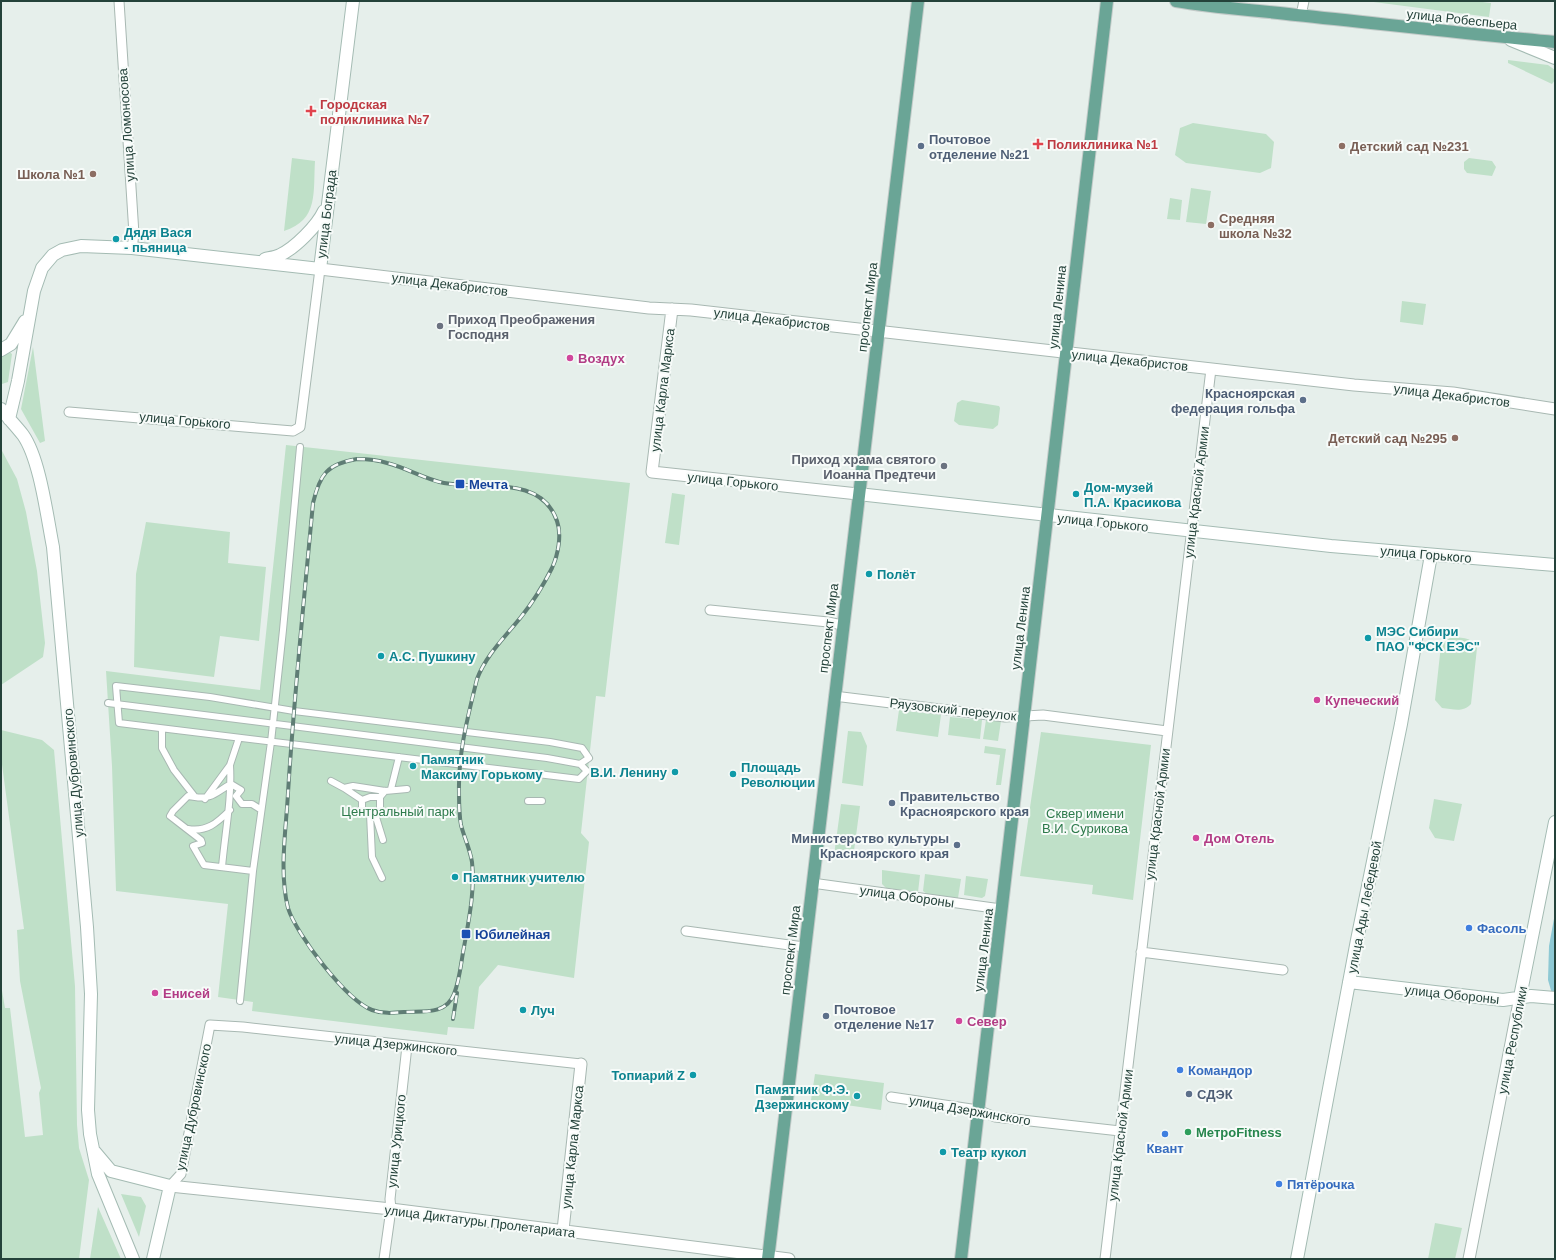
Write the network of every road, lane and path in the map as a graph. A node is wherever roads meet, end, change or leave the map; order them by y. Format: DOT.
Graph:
graph roads {
  1 [pos="119,1"];
  2 [pos="353,1"];
  3 [pos="918,1"];
  4 [pos="1107,1"];
  5 [pos="1176,1"];
  6 [pos="1247,1"];
  7 [pos="1304,1"];
  8 [pos="1272,12"];
  9 [pos="1301,15"];
  10 [pos="1504,37"];
  11 [pos="1555,42"];
  12 [pos="1555,58"];
  13 [pos="327,206"];
  14 [pos="132,248"];
  15 [pos="256,261"];
  16 [pos="320,269"];
  17 [pos="672,309"];
  18 [pos="30,313"];
  19 [pos="878,331"];
  20 [pos="1,350"];
  21 [pos="1067,353"];
  22 [pos="1211,368"];
  23 [pos="1555,409"];
  24 [pos="69,412"];
  25 [pos="5,414"];
  26 [pos="300,427"];
  27 [pos="300,447"];
  28 [pos="652,472"];
  29 [pos="858,494"];
  30 [pos="1047,515"];
  31 [pos="1192,532"];
  32 [pos="1431,555"];
  33 [pos="1555,565"];
  34 [pos="710,610"];
  35 [pos="842,625"];
  36 [pos="834,696"];
  37 [pos="108,703"];
  38 [pos="118,705"];
  39 [pos="274,708"];
  40 [pos="1024,717"];
  41 [pos="272,724"];
  42 [pos="162,729"];
  43 [pos="1167,731"];
  44 [pos="239,738"];
  45 [pos="270,742"];
  46 [pos="399,756"];
  47 [pos="580,764"];
  48 [pos="230,765"];
  49 [pos="331,781"];
  50 [pos="231,784"];
  51 [pos="344,788"];
  52 [pos="407,789"];
  53 [pos="388,790"];
  54 [pos="195,797"];
  55 [pos="380,797"];
  56 [pos="205,799"];
  57 [pos="362,800"];
  58 [pos="528,801"];
  59 [pos="542,801"];
  60 [pos="260,809"];
  61 [pos="230,810"];
  62 [pos="372,814"];
  63 [pos="1555,826"];
  64 [pos="187,828"];
  65 [pos="380,833"];
  66 [pos="370,836"];
  67 [pos="383,840"];
  68 [pos="222,867"];
  69 [pos="253,871"];
  70 [pos="382,878"];
  71 [pos="812,883"];
  72 [pos="1001,909"];
  73 [pos="686,931"];
  74 [pos="804,947"];
  75 [pos="1141,952"];
  76 [pos="1283,970"];
  77 [pos="1349,982"];
  78 [pos="1520,997"];
  79 [pos="1555,998"];
  80 [pos="240,1000"];
  81 [pos="210,1026"];
  82 [pos="407,1046"];
  83 [pos="581,1064"];
  84 [pos="891,1097"];
  85 [pos="978,1110"];
  86 [pos="1120,1131"];
  87 [pos="93,1149"];
  88 [pos="170,1186"];
  89 [pos="391,1209"];
  90 [pos="563,1230"];
  91 [pos="768,1258"];
  92 [pos="133,1259"];
  93 [pos="153,1259"];
  94 [pos="384,1259"];
  95 [pos="789,1259"];
  96 [pos="961,1259"];
  97 [pos="1105,1259"];
  98 [pos="1297,1259"];
  99 [pos="1469,1259"];
  1 -- 14 [label="street, улица Ломоносова"];
  2 -- 13 [label="main road, улица Бограда"];
  3 -- 19 [label="main road, проспект Мира"];
  4 -- 21 [label="main road, улица Ленина"];
  5 -- 8 [label="main road, улица Робеспьера"];
  6 -- 8 [label="main road"];
  7 -- 9 [label="street"];
  8 -- 9 [label="main road, улица Робеспьера"];
  9 -- 10 [label="main road, улица Робеспьера"];
  10 -- 11 [label="main road, улица Робеспьера"];
  10 -- 12 [label="main road"];
  13 -- 15 [label="main road"];
  13 -- 16 [label="main road, улица Бограда"];
  14 -- 15 [label="main road, улица Декабристов"];
  14 -- 18 [label="main road, улица Декабристов"];
  15 -- 16 [label="main road, улица Декабристов"];
  16 -- 17 [label="street, улица Декабристов"];
  16 -- 26 [label="street, улица Бограда"];
  17 -- 19 [label="street, улица Декабристов"];
  17 -- 28 [label="street, улица Карла Маркса"];
  18 -- 20 [label="main road"];
  18 -- 25 [label="main road, улица Декабристов"];
  19 -- 21 [label="street, улица Декабристов"];
  19 -- 29 [label="main road, проспект Мира"];
  21 -- 22 [label="street, улица Декабристов"];
  21 -- 30 [label="main road, улица Ленина"];
  22 -- 23 [label="street, улица Декабристов"];
  22 -- 31 [label="street, улица Красной Армии"];
  24 -- 26 [label="street, улица Горького"];
  25 -- 87 [label="main road, улица Дубровинского"];
  27 -- 39 [label="street"];
  28 -- 29 [label="street, улица Горького"];
  29 -- 30 [label="main road, улица Горького"];
  29 -- 35 [label="main road, проспект Мира"];
  30 -- 31 [label="main road, улица Горького"];
  30 -- 40 [label="main road, улица Ленина"];
  31 -- 32 [label="main road, улица Горького"];
  31 -- 43 [label="street, улица Красной Армии"];
  32 -- 33 [label="main road, улица Горького"];
  32 -- 77 [label="main road, улица Ады Лебедевой"];
  34 -- 35 [label="street"];
  35 -- 36 [label="main road, проспект Мира"];
  36 -- 40 [label="street, Ряузовский переулок"];
  36 -- 71 [label="main road, проспект Мира"];
  37 -- 38 [label="street"];
  38 -- 39 [label="street"];
  38 -- 41 [label="street"];
  38 -- 42 [label="street"];
  39 -- 41 [label="street"];
  39 -- 47 [label="street"];
  40 -- 43 [label="street, Ряузовский переулок"];
  40 -- 72 [label="main road, улица Ленина"];
  41 -- 45 [label="street"];
  41 -- 47 [label="street"];
  42 -- 44 [label="street"];
  42 -- 54 [label="street"];
  43 -- 75 [label="street, улица Красной Армии"];
  44 -- 45 [label="street"];
  44 -- 48 [label="street"];
  45 -- 46 [label="street"];
  45 -- 60 [label="street"];
  46 -- 47 [label="street"];
  46 -- 53 [label="street"];
  48 -- 50 [label="street"];
  48 -- 56 [label="street"];
  49 -- 51 [label="street"];
  50 -- 56 [label="street"];
  50 -- 60 [label="street"];
  50 -- 61 [label="street"];
  51 -- 53 [label="street"];
  51 -- 57 [label="street"];
  52 -- 53 [label="street"];
  53 -- 55 [label="street"];
  54 -- 56 [label="street"];
  54 -- 64 [label="street"];
  55 -- 57 [label="street"];
  55 -- 62 [label="street"];
  57 -- 62 [label="street"];
  58 -- 59 [label="street"];
  60 -- 69 [label="street"];
  61 -- 64 [label="street"];
  61 -- 68 [label="street"];
  62 -- 65 [label="street"];
  62 -- 66 [label="street"];
  63 -- 78 [label="main road, улица Республики"];
  64 -- 68 [label="street"];
  65 -- 66 [label="street"];
  65 -- 67 [label="street"];
  66 -- 70 [label="street"];
  68 -- 69 [label="street"];
  69 -- 80 [label="street"];
  71 -- 72 [label="street, улица Обороны"];
  71 -- 74 [label="main road, проспект Мира"];
  72 -- 85 [label="main road, улица Ленина"];
  73 -- 74 [label="street"];
  74 -- 91 [label="main road, проспект Мира"];
  75 -- 76 [label="street"];
  75 -- 86 [label="street, улица Красной Армии"];
  77 -- 78 [label="main road, улица Обороны"];
  77 -- 98 [label="main road, улица Ады Лебедевой"];
  78 -- 79 [label="main road, улица Обороны"];
  78 -- 99 [label="street, улица Республики"];
  81 -- 82 [label="street, улица Дзержинского"];
  81 -- 88 [label="street, улица Дубровинского"];
  82 -- 83 [label="street, улица Дзержинского"];
  82 -- 89 [label="street, улица Урицкого"];
  83 -- 90 [label="street, улица Карла Маркса"];
  84 -- 85 [label="street, улица Дзержинского"];
  85 -- 86 [label="street, улица Дзержинского"];
  85 -- 96 [label="main road, улица Ленина"];
  86 -- 97 [label="street, улица Красной Армии"];
  87 -- 88 [label="main road, улица Дубровинского"];
  87 -- 92 [label="main road, улица Дубровинского"];
  88 -- 89 [label="street, улица Диктатуры Пролетариата"];
  88 -- 93 [label="main road, улица Дубровинского"];
  89 -- 90 [label="street, улица Диктатуры Пролетариата"];
  89 -- 94 [label="street, улица Урицкого"];
  90 -- 91 [label="street, улица Диктатуры Пролетариата"];
  91 -- 95 [label="street, улица Диктатуры Пролетариата"];
}
